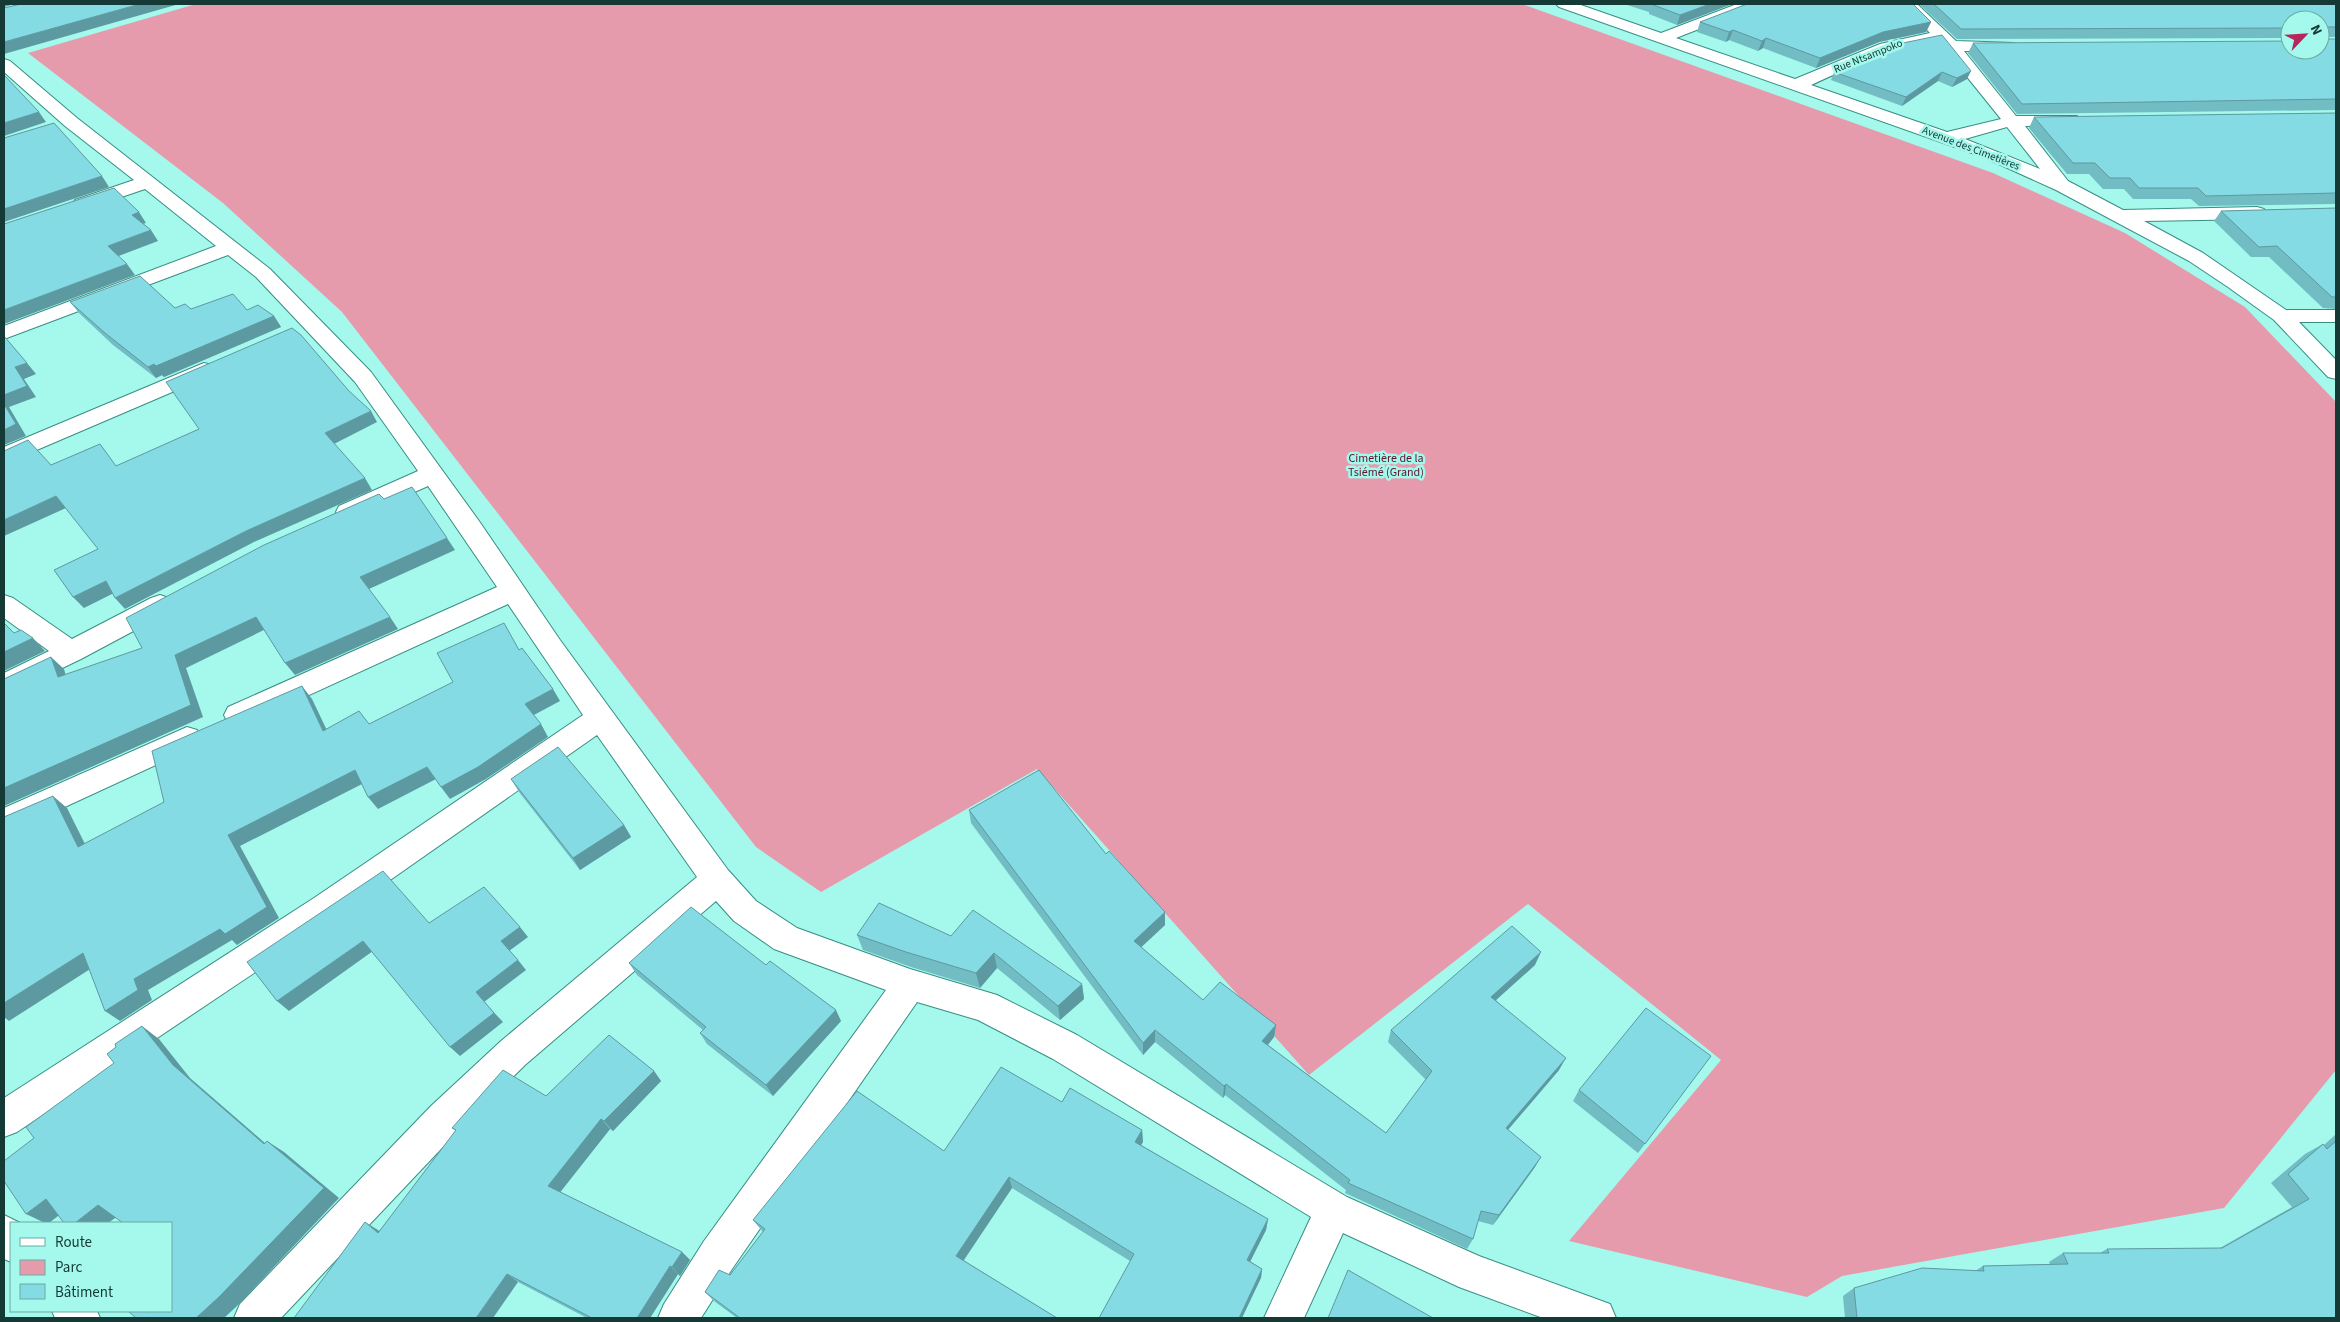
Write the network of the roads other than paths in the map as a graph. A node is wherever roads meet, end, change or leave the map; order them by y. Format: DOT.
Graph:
graph roads {
  1 [pos="1564,4"];
  2 [pos="1750,4"];
  3 [pos="1909,4"];
  4 [pos="1661,38"];
  5 [pos="1948,42"];
  6 [pos="2022,46"];
  7 [pos="6,70"];
  8 [pos="1794,86"];
  9 [pos="2092,120"];
  10 [pos="2012,121"];
  11 [pos="1947,138"];
  12 [pos="147,182"];
  13 [pos="2063,186"];
  14 [pos="66,209"];
  15 [pos="2278,213"];
  16 [pos="2122,216"];
  17 [pos="231,247"];
  18 [pos="2281,316"];
  19 [pos="2336,316"];
  20 [pos="4,333"];
  21 [pos="224,362"];
  22 [pos="2336,372"];
  23 [pos="4,456"];
  24 [pos="432,475"];
  25 [pos="326,522"];
  26 [pos="512,591"];
  27 [pos="185,592"];
  28 [pos="4,606"];
  29 [pos="71,652"];
  30 [pos="4,685"];
  31 [pos="601,717"];
  32 [pos="4,822"];
  33 [pos="717,880"];
  34 [pos="910,984"];
  35 [pos="4,1119"];
  36 [pos="1334,1210"];
  37 [pos="254,1318"];
  38 [pos="678,1318"];
  39 [pos="1284,1318"];
  40 [pos="1596,1318"];
  1 -- 4 [label="street, Avenue des Cimetières"];
  2 -- 4 [label="street"];
  3 -- 5 [label="street"];
  4 -- 8 [label="street, Avenue des Cimetières"];
  5 -- 6 [label="street, Rue Ntsampoko"];
  5 -- 8 [label="street, Rue Ntsampoko"];
  5 -- 10 [label="street"];
  7 -- 12 [label="street"];
  8 -- 11 [label="street, Avenue des Cimetières"];
  9 -- 10 [label="street"];
  10 -- 11 [label="street"];
  10 -- 13 [label="street"];
  11 -- 13 [label="street, Avenue des Cimetières"];
  12 -- 14 [label="street"];
  12 -- 17 [label="street"];
  13 -- 16 [label="street, Avenue des Cimetières"];
  15 -- 16 [label="street"];
  16 -- 18 [label="street, Avenue des Cimetières"];
  17 -- 20 [label="street"];
  17 -- 24 [label="street"];
  18 -- 19 [label="street"];
  18 -- 22 [label="street, Avenue des Cimetières"];
  21 -- 23 [label="street"];
  24 -- 25 [label="street"];
  24 -- 26 [label="street"];
  26 -- 31 [label="street"];
  26 -- 32 [label="street"];
  27 -- 29 [label="street"];
  28 -- 29 [label="street"];
  29 -- 30 [label="street"];
  31 -- 33 [label="street"];
  31 -- 35 [label="street"];
  33 -- 34 [label="street"];
  33 -- 37 [label="street"];
  34 -- 36 [label="street"];
  34 -- 38 [label="street"];
  36 -- 39 [label="street"];
  36 -- 40 [label="street"];
}
